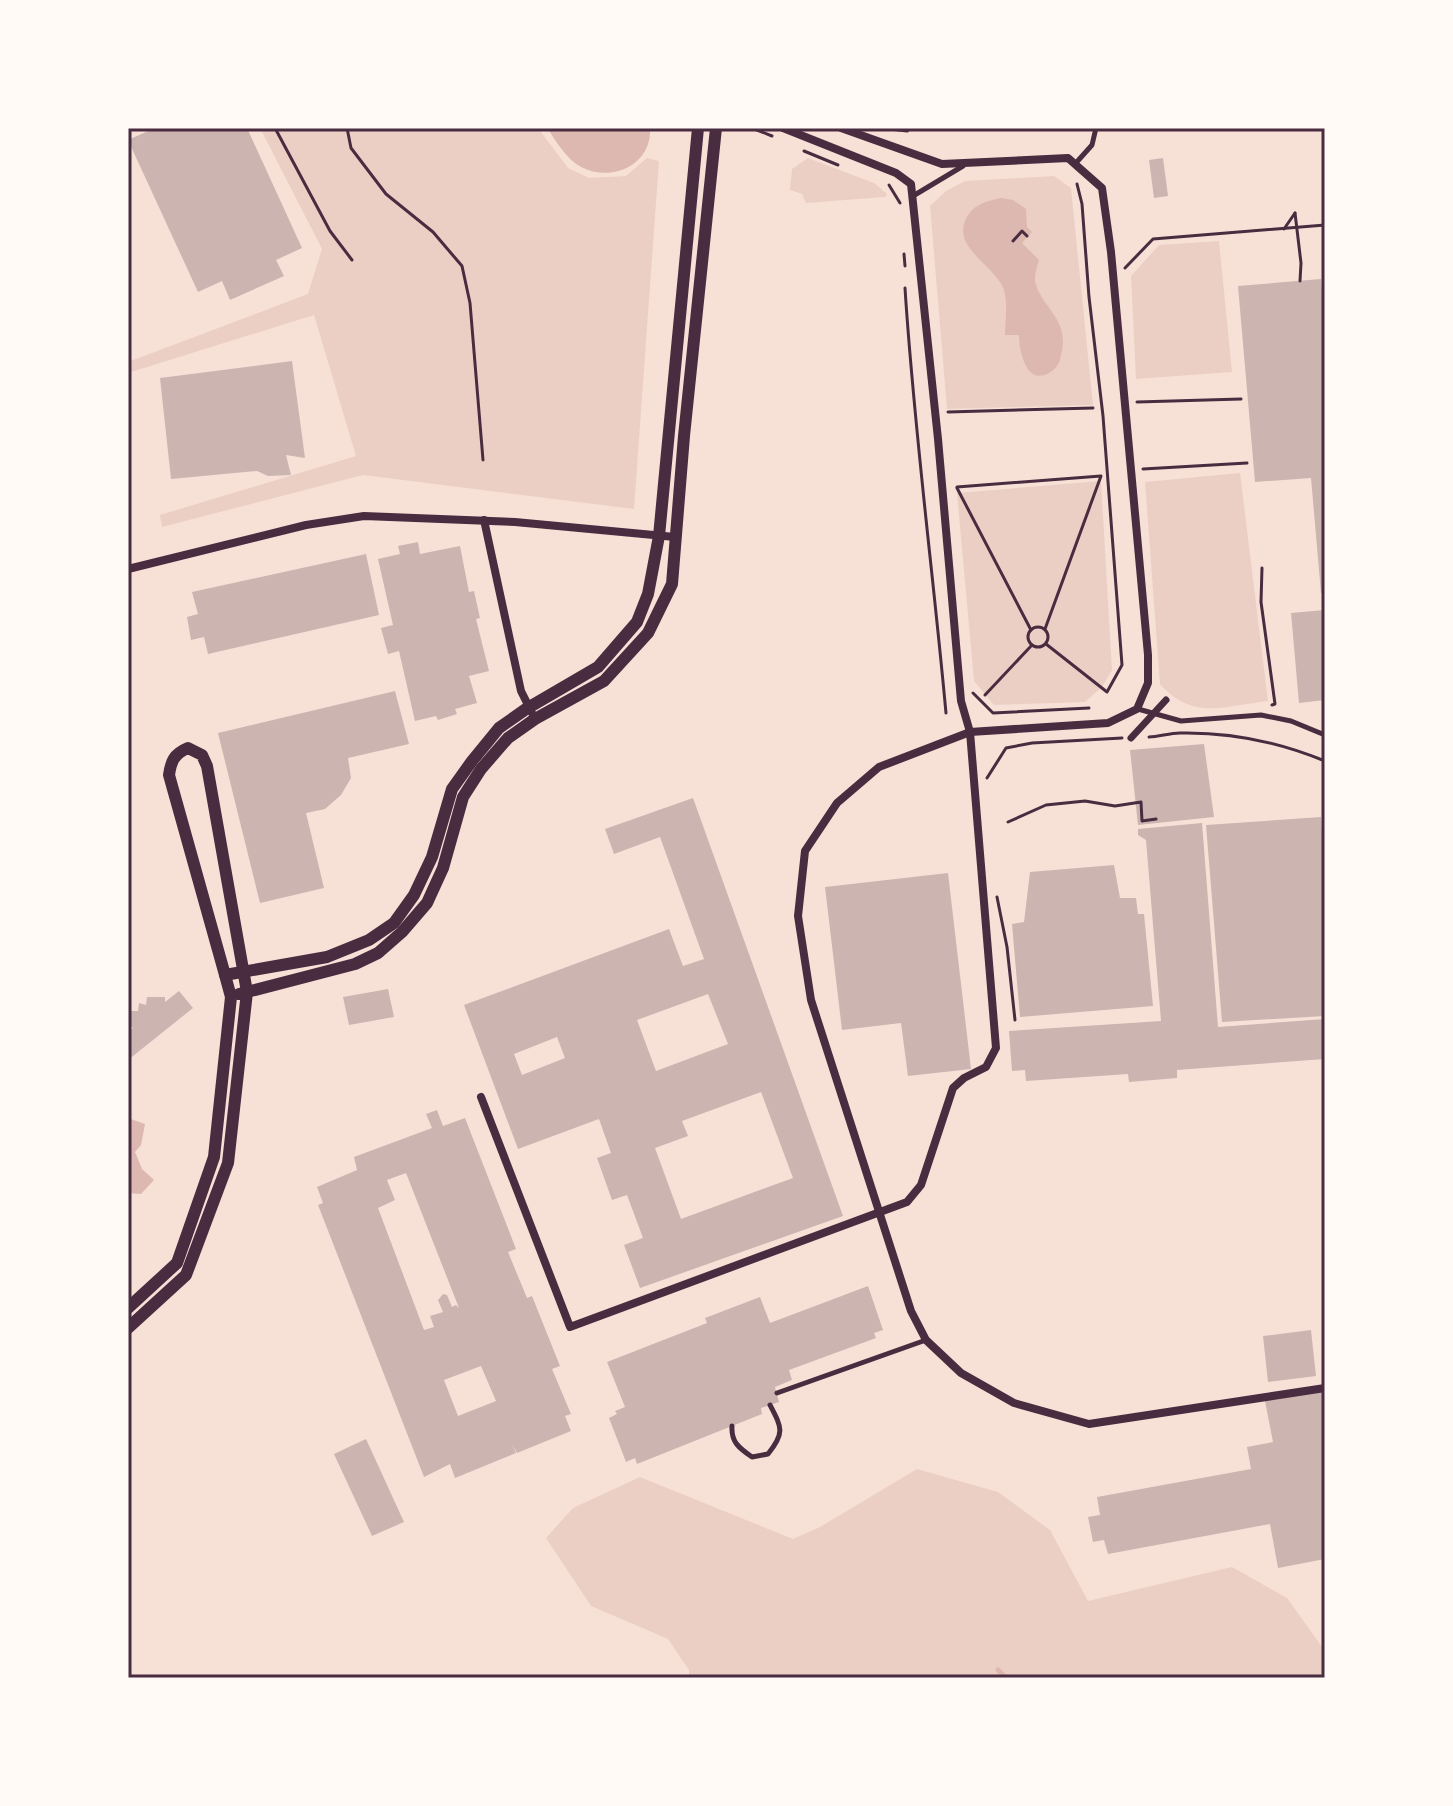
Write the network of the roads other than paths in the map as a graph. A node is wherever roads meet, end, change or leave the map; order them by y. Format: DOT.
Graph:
graph roads {
  1 [pos="698,128"];
  2 [pos="716,128"];
  3 [pos="783,128"];
  4 [pos="841,128"];
  5 [pos="890,128"];
  6 [pos="1096,128"];
  7 [pos="907,130"];
  8 [pos="967,163"];
  9 [pos="1075,164"];
  10 [pos="912,197"];
  11 [pos="484,520"];
  12 [pos="659,536"];
  13 [pos="675,537"];
  14 [pos="128,569"];
  15 [pos="1166,700"];
  16 [pos="1137,709"];
  17 [pos="532,713"];
  18 [pos="970,732"];
  19 [pos="1325,735"];
  20 [pos="1131,738"];
  21 [pos="241,972"];
  22 [pos="225,975"];
  23 [pos="247,992"];
  24 [pos="231,997"];
  25 [pos="481,1097"];
  26 [pos="880,1212"];
  27 [pos="128,1308"];
  28 [pos="128,1328"];
  29 [pos="926,1340"];
  30 [pos="1325,1388"];
  31 [pos="777,1393"];
  32 [pos="770,1405"];
  33 [pos="732,1426"];
  1 -- 12 [label="street"];
  2 -- 13 [label="street"];
  3 -- 10 [label="street"];
  4 -- 8 [label="street"];
  5 -- 7 [label="lane"];
  6 -- 9 [label="lane"];
  8 -- 9 [label="street"];
  8 -- 10 [label="lane"];
  9 -- 16 [label="street"];
  10 -- 18 [label="street"];
  11 -- 12 [label="street"];
  11 -- 14 [label="street"];
  11 -- 17 [label="street"];
  12 -- 13 [label="street"];
  12 -- 17 [label="street"];
  13 -- 17 [label="street"];
  15 -- 20 [label="street"];
  16 -- 18 [label="street"];
  16 -- 19 [label="lane"];
  17 -- 21 [label="street"];
  17 -- 23 [label="street"];
  18 -- 26 [label="street"];
  18 -- 26 [label="street"];
  21 -- 22 [label="street"];
  21 -- 22 [label="street"];
  21 -- 23 [label="street"];
  22 -- 24 [label="street"];
  23 -- 24 [label="street"];
  23 -- 28 [label="street"];
  24 -- 27 [label="street"];
  25 -- 26 [label="street"];
  26 -- 29 [label="street"];
  29 -- 30 [label="street"];
  29 -- 31 [label="lane"];
  32 -- 33 [label="lane"];
}
